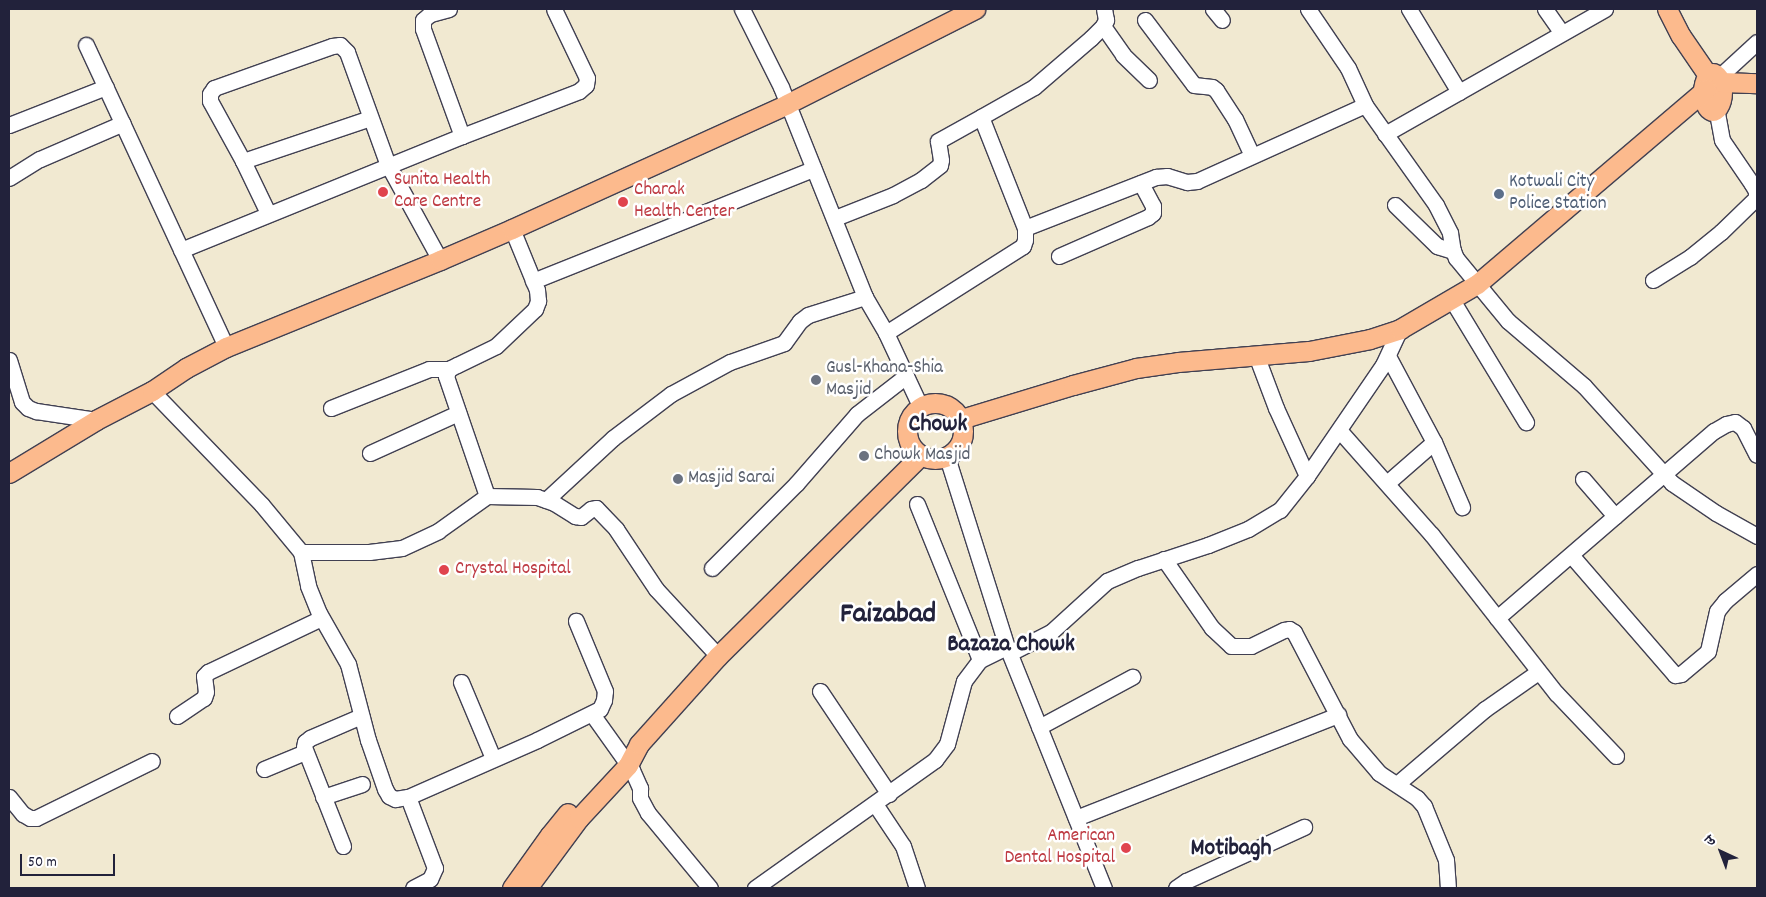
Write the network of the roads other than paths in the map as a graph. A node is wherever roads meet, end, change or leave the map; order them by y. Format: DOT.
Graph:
graph roads {
  1 [pos="449,9"];
  2 [pos="554,9"];
  3 [pos="742,9"];
  4 [pos="974,9"];
  5 [pos="1104,9"];
  6 [pos="1308,9"];
  7 [pos="1409,9"];
  8 [pos="1545,9"];
  9 [pos="1605,9"];
  10 [pos="1667,9"];
  11 [pos="1145,20"];
  12 [pos="1103,26"];
  13 [pos="1562,33"];
  14 [pos="1757,42"];
  15 [pos="86,45"];
  16 [pos="1149,80"];
  17 [pos="1713,82"];
  18 [pos="1757,84"];
  19 [pos="106,87"];
  20 [pos="1460,92"];
  21 [pos="787,104"];
  22 [pos="1365,105"];
  23 [pos="981,117"];
  24 [pos="370,118"];
  25 [pos="123,123"];
  26 [pos="9,126"];
  27 [pos="1385,134"];
  28 [pos="462,136"];
  29 [pos="1252,156"];
  30 [pos="243,161"];
  31 [pos="388,165"];
  32 [pos="813,169"];
  33 [pos="9,178"];
  34 [pos="1141,182"];
  35 [pos="1395,205"];
  36 [pos="268,213"];
  37 [pos="835,218"];
  38 [pos="512,228"];
  39 [pos="1025,228"];
  40 [pos="181,250"];
  41 [pos="1452,251"];
  42 [pos="1059,256"];
  43 [pos="440,260"];
  44 [pos="1653,280"];
  45 [pos="533,281"];
  46 [pos="1477,284"];
  47 [pos="865,297"];
  48 [pos="1452,300"];
  49 [pos="1400,329"];
  50 [pos="886,333"];
  51 [pos="226,347"];
  52 [pos="1256,355"];
  53 [pos="1388,356"];
  54 [pos="9,360"];
  55 [pos="449,370"];
  56 [pos="906,376"];
  57 [pos="152,391"];
  58 [pos="920,406"];
  59 [pos="331,408"];
  60 [pos="458,413"];
  61 [pos="961,419"];
  62 [pos="96,420"];
  63 [pos="1526,422"];
  64 [pos="1339,430"];
  65 [pos="1434,442"];
  66 [pos="370,453"];
  67 [pos="1757,454"];
  68 [pos="920,456"];
  69 [pos="947,457"];
  70 [pos="9,473"];
  71 [pos="1663,474"];
  72 [pos="1307,476"];
  73 [pos="1583,479"];
  74 [pos="1387,483"];
  75 [pos="487,496"];
  76 [pos="546,500"];
  77 [pos="917,504"];
  78 [pos="1462,508"];
  79 [pos="1615,516"];
  80 [pos="1757,536"];
  81 [pos="301,552"];
  82 [pos="1571,555"];
  83 [pos="1164,559"];
  84 [pos="712,568"];
  85 [pos="1757,574"];
  86 [pos="321,618"];
  87 [pos="1497,618"];
  88 [pos="576,621"];
  89 [pos="1008,650"];
  90 [pos="718,656"];
  91 [pos="980,660"];
  92 [pos="1538,672"];
  93 [pos="1132,677"];
  94 [pos="461,682"];
  95 [pos="820,691"];
  96 [pos="592,714"];
  97 [pos="1338,714"];
  98 [pos="178,716"];
  99 [pos="361,716"];
  100 [pos="1039,727"];
  101 [pos="306,752"];
  102 [pos="1616,756"];
  103 [pos="493,758"];
  104 [pos="625,760"];
  105 [pos="152,761"];
  106 [pos="264,769"];
  107 [pos="362,784"];
  108 [pos="1396,784"];
  109 [pos="889,794"];
  110 [pos="9,797"];
  111 [pos="323,797"];
  112 [pos="408,797"];
  113 [pos="875,804"];
  114 [pos="1076,818"];
  115 [pos="1304,827"];
  116 [pos="342,846"];
  117 [pos="775,881"];
  118 [pos="413,888"];
  119 [pos="512,888"];
  120 [pos="527,888"];
  121 [pos="710,888"];
  122 [pos="755,888"];
  123 [pos="917,888"];
  124 [pos="1104,888"];
  125 [pos="1176,888"];
  126 [pos="1448,888"];
  1 -- 28 [label="street"];
  2 -- 28 [label="street"];
  3 -- 21 [label="street"];
  4 -- 21 [label="main road"];
  5 -- 12 [label="street"];
  6 -- 22 [label="street"];
  7 -- 20 [label="street"];
  8 -- 13 [label="street"];
  9 -- 13 [label="street"];
  10 -- 17 [label="main road"];
  11 -- 29 [label="street"];
  12 -- 16 [label="street"];
  12 -- 23 [label="street"];
  13 -- 20 [label="street"];
  14 -- 17 [label="street"];
  15 -- 19 [label="street"];
  17 -- 18 [label="main road"];
  17 -- 44 [label="street"];
  17 -- 46 [label="main road"];
  19 -- 25 [label="street"];
  19 -- 26 [label="street"];
  20 -- 27 [label="street"];
  21 -- 32 [label="street"];
  21 -- 38 [label="main road"];
  22 -- 27 [label="street"];
  22 -- 29 [label="street"];
  23 -- 37 [label="street"];
  23 -- 39 [label="street"];
  24 -- 30 [label="street"];
  24 -- 30 [label="street"];
  24 -- 31 [label="street"];
  25 -- 33 [label="street"];
  25 -- 40 [label="street"];
  27 -- 41 [label="street"];
  28 -- 31 [label="street"];
  29 -- 34 [label="street"];
  30 -- 36 [label="street"];
  31 -- 36 [label="street"];
  31 -- 43 [label="street"];
  32 -- 37 [label="street"];
  32 -- 45 [label="street"];
  34 -- 39 [label="street"];
  34 -- 42 [label="street"];
  35 -- 41 [label="street"];
  36 -- 40 [label="street"];
  37 -- 47 [label="street"];
  38 -- 43 [label="main road"];
  38 -- 45 [label="street"];
  39 -- 50 [label="street"];
  40 -- 51 [label="street"];
  41 -- 46 [label="street"];
  43 -- 51 [label="main road"];
  45 -- 55 [label="street"];
  46 -- 48 [label="main road"];
  46 -- 71 [label="street"];
  47 -- 50 [label="street"];
  47 -- 76 [label="street"];
  48 -- 49 [label="main road"];
  48 -- 63 [label="street"];
  49 -- 52 [label="main road"];
  49 -- 53 [label="street"];
  50 -- 56 [label="street"];
  51 -- 57 [label="main road"];
  52 -- 61 [label="main road"];
  52 -- 72 [label="street"];
  53 -- 64 [label="street"];
  53 -- 65 [label="street"];
  54 -- 62 [label="street"];
  55 -- 59 [label="street"];
  55 -- 60 [label="street"];
  56 -- 58 [label="street"];
  56 -- 84 [label="street"];
  57 -- 62 [label="main road"];
  57 -- 81 [label="street"];
  58 -- 61 [label="main road"];
  58 -- 68 [label="main road"];
  60 -- 66 [label="street"];
  60 -- 75 [label="street"];
  61 -- 69 [label="main road"];
  62 -- 70 [label="main road"];
  64 -- 72 [label="street"];
  64 -- 74 [label="street"];
  65 -- 74 [label="street"];
  65 -- 78 [label="street"];
  67 -- 71 [label="street"];
  68 -- 69 [label="main road"];
  68 -- 90 [label="main road"];
  69 -- 89 [label="street"];
  71 -- 79 [label="street"];
  71 -- 80 [label="street"];
  72 -- 83 [label="street"];
  73 -- 79 [label="street"];
  74 -- 87 [label="street"];
  75 -- 76 [label="street"];
  75 -- 81 [label="street"];
  76 -- 90 [label="street"];
  77 -- 91 [label="street"];
  79 -- 82 [label="street"];
  81 -- 86 [label="street"];
  82 -- 85 [label="street"];
  82 -- 87 [label="street"];
  83 -- 89 [label="street"];
  83 -- 97 [label="street"];
  86 -- 98 [label="street"];
  86 -- 99 [label="street"];
  87 -- 92 [label="street"];
  88 -- 96 [label="street"];
  89 -- 91 [label="street"];
  89 -- 100 [label="street"];
  90 -- 104 [label="main road"];
  91 -- 109 [label="street"];
  92 -- 102 [label="street"];
  92 -- 108 [label="street"];
  93 -- 100 [label="street"];
  94 -- 103 [label="street"];
  95 -- 109 [label="street"];
  96 -- 103 [label="street"];
  96 -- 104 [label="street"];
  97 -- 108 [label="street"];
  97 -- 114 [label="street"];
  99 -- 101 [label="street"];
  99 -- 112 [label="street"];
  100 -- 114 [label="street"];
  101 -- 106 [label="street"];
  101 -- 111 [label="street"];
  103 -- 112 [label="street"];
  104 -- 119 [label="main road"];
  104 -- 120 [label="main road"];
  104 -- 121 [label="street"];
  105 -- 110 [label="street"];
  107 -- 111 [label="street"];
  108 -- 126 [label="street"];
  109 -- 113 [label="street"];
  111 -- 116 [label="street"];
  112 -- 118 [label="street"];
  113 -- 117 [label="street"];
  113 -- 123 [label="street"];
  114 -- 124 [label="street"];
  115 -- 125 [label="street"];
  117 -- 122 [label="street"];
}
